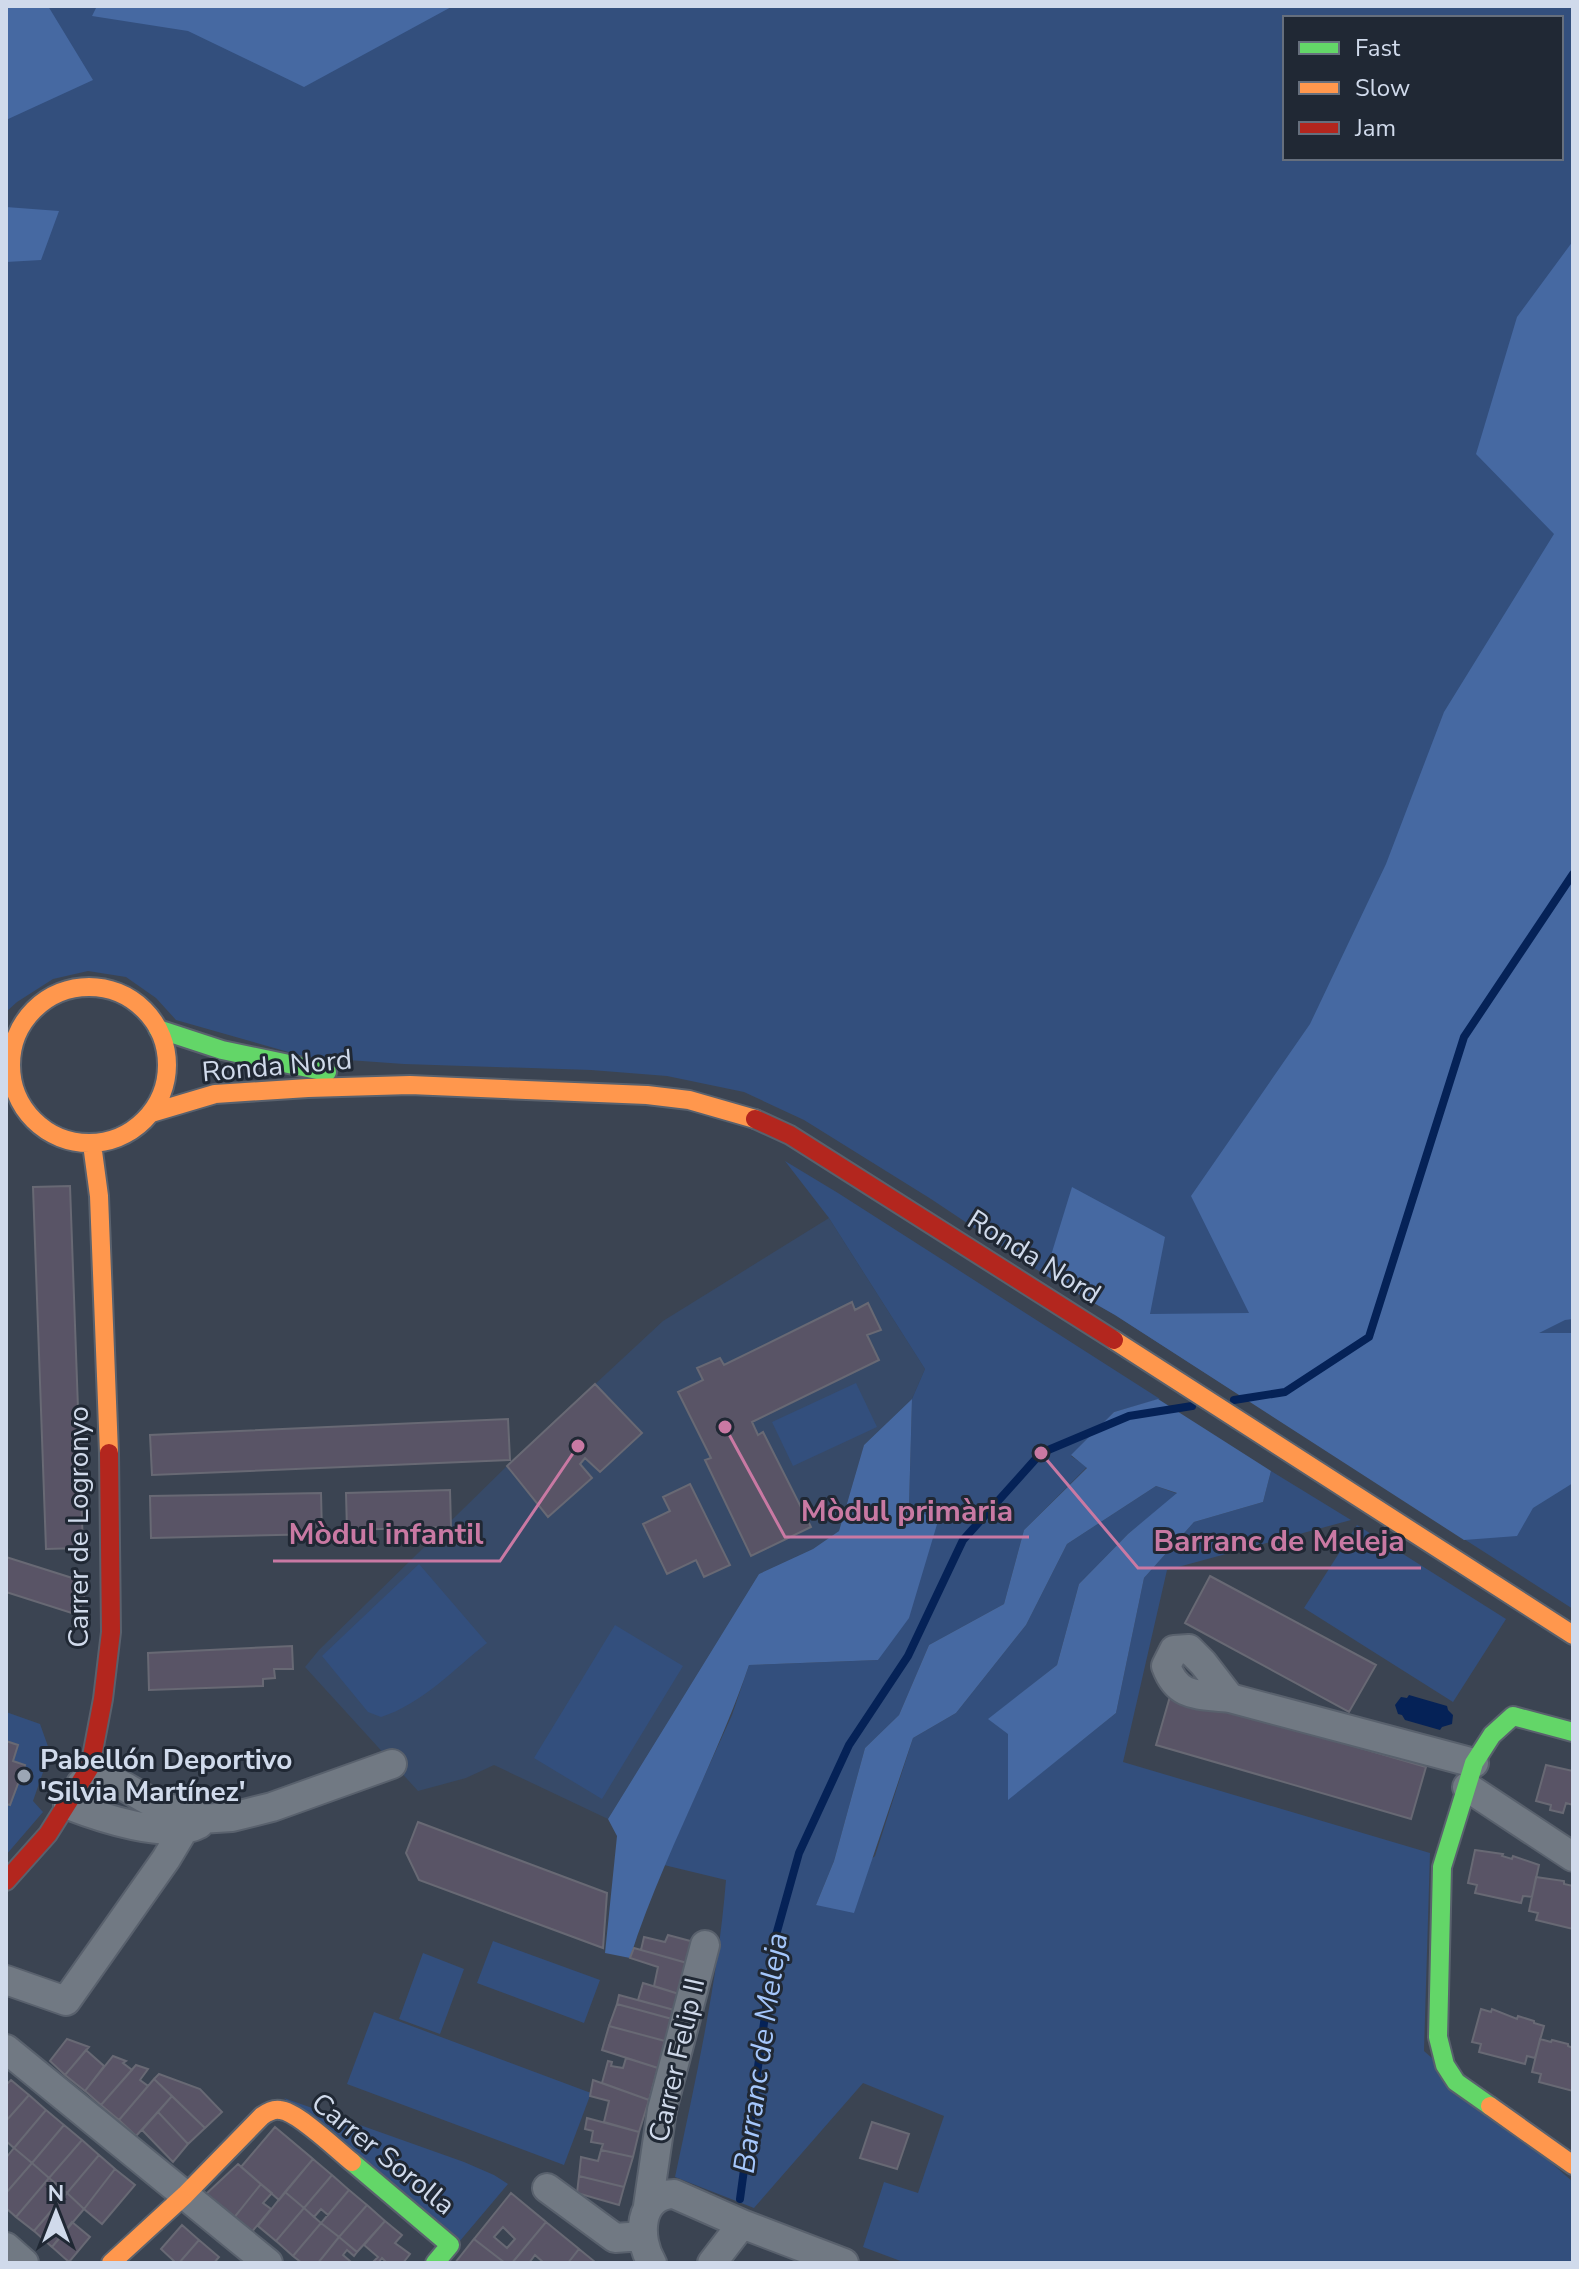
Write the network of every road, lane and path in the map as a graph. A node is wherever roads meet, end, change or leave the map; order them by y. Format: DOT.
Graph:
graph roads {
  1 [pos="158,1029"];
  2 [pos="13,1031"];
  3 [pos="410,1085"];
  4 [pos="6,1105"];
  5 [pos="151,1113"];
  6 [pos="29,1116"];
  7 [pos="92,1144"];
  8 [pos="1573,1635"];
  9 [pos="1230,1698"];
  10 [pos="1573,1732"];
  11 [pos="96,1742"];
  12 [pos="392,1764"];
  13 [pos="1471,1775"];
  14 [pos="114,1780"];
  15 [pos="74,1794"];
  16 [pos="192,1824"];
  17 [pos="1573,1857"];
  18 [pos="6,1881"];
  19 [pos="705,1945"];
  20 [pos="6,1980"];
  21 [pos="6,2049"];
  22 [pos="1573,2165"];
  23 [pos="652,2175"];
  24 [pos="547,2188"];
  25 [pos="674,2194"];
  26 [pos="185,2195"];
  27 [pos="648,2206"];
  28 [pos="742,2224"];
  29 [pos="643,2236"];
  30 [pos="6,2247"];
  31 [pos="24,2263"];
  32 [pos="111,2263"];
  33 [pos="268,2263"];
  34 [pos="435,2263"];
  35 [pos="652,2263"];
  36 [pos="712,2263"];
  37 [pos="844,2263"];
  1 -- 2 [label="main road"];
  1 -- 3 [label="main road, Ronda Nord"];
  1 -- 5 [label="main road"];
  2 -- 6 [label="main road"];
  3 -- 5 [label="main road, Ronda Nord"];
  3 -- 8 [label="main road, Ronda Nord"];
  4 -- 6 [label="main road"];
  5 -- 7 [label="main road"];
  6 -- 7 [label="main road"];
  7 -- 11 [label="main road, Carrer de Logronyo"];
  9 -- 13 [label="street"];
  10 -- 13 [label="main road"];
  11 -- 14 [label="street"];
  11 -- 15 [label="main road, Carrer de Logronyo"];
  12 -- 16 [label="street"];
  13 -- 17 [label="street"];
  13 -- 22 [label="main road"];
  14 -- 15 [label="street"];
  14 -- 16 [label="street"];
  15 -- 16 [label="street"];
  15 -- 18 [label="main road, Carrer de Logronyo"];
  16 -- 20 [label="street"];
  19 -- 23 [label="street, Carrer Felip II"];
  21 -- 26 [label="street"];
  23 -- 25 [label="street, Carrer Felip II"];
  23 -- 27 [label="street, Carrer Felip II"];
  24 -- 29 [label="street"];
  25 -- 27 [label="street"];
  25 -- 28 [label="street, Carrer Felip II"];
  26 -- 32 [label="main road"];
  26 -- 33 [label="street"];
  26 -- 34 [label="main road, Carrer Sorolla"];
  27 -- 29 [label="street, Carrer Felip II"];
  28 -- 36 [label="street"];
  28 -- 37 [label="street, Carrer Felip II"];
  29 -- 35 [label="street"];
  30 -- 31 [label="street"];
}
